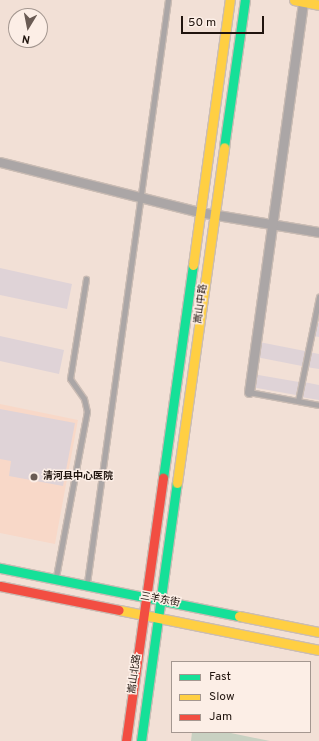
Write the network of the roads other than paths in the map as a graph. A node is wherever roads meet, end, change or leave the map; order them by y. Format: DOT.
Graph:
graph roads {
  1 [pos="168,0"];
  2 [pos="230,0"];
  3 [pos="245,0"];
  4 [pos="298,1"];
  5 [pos="319,5"];
  6 [pos="0,162"];
  7 [pos="141,197"];
  8 [pos="199,212"];
  9 [pos="213,215"];
  10 [pos="272,224"];
  11 [pos="319,232"];
  12 [pos="86,279"];
  13 [pos="319,297"];
  14 [pos="249,392"];
  15 [pos="298,401"];
  16 [pos="319,405"];
  17 [pos="0,568"];
  18 [pos="56,579"];
  19 [pos="87,585"];
  20 [pos="0,586"];
  21 [pos="144,606"];
  22 [pos="159,609"];
  23 [pos="319,632"];
  24 [pos="319,650"];
  25 [pos="126,741"];
  26 [pos="141,741"];
  1 -- 7 [label="lane"];
  2 -- 8 [label="street, 嵩山中路"];
  3 -- 9 [label="street, 嵩山中路"];
  4 -- 5 [label="street"];
  4 -- 10 [label="street"];
  6 -- 7 [label="street"];
  7 -- 8 [label="street"];
  7 -- 19 [label="lane"];
  8 -- 9 [label="street"];
  8 -- 21 [label="street, 嵩山中路"];
  9 -- 10 [label="street"];
  9 -- 22 [label="street, 嵩山中路"];
  10 -- 11 [label="street"];
  10 -- 14 [label="street"];
  12 -- 18 [label="lane"];
  13 -- 15 [label="lane"];
  14 -- 15 [label="lane"];
  15 -- 16 [label="lane"];
  17 -- 18 [label="street, 三羊东街"];
  18 -- 19 [label="street, 三羊东街"];
  19 -- 21 [label="street, 三羊东街"];
  20 -- 21 [label="street, 三羊东街"];
  21 -- 22 [label="street, 三羊东街"];
  21 -- 22 [label="street, 三羊东街"];
  21 -- 25 [label="street, 嵩山北路"];
  22 -- 23 [label="street, 三羊东街"];
  22 -- 24 [label="street, 三羊东街"];
  22 -- 26 [label="street, 嵩山北路"];
}
